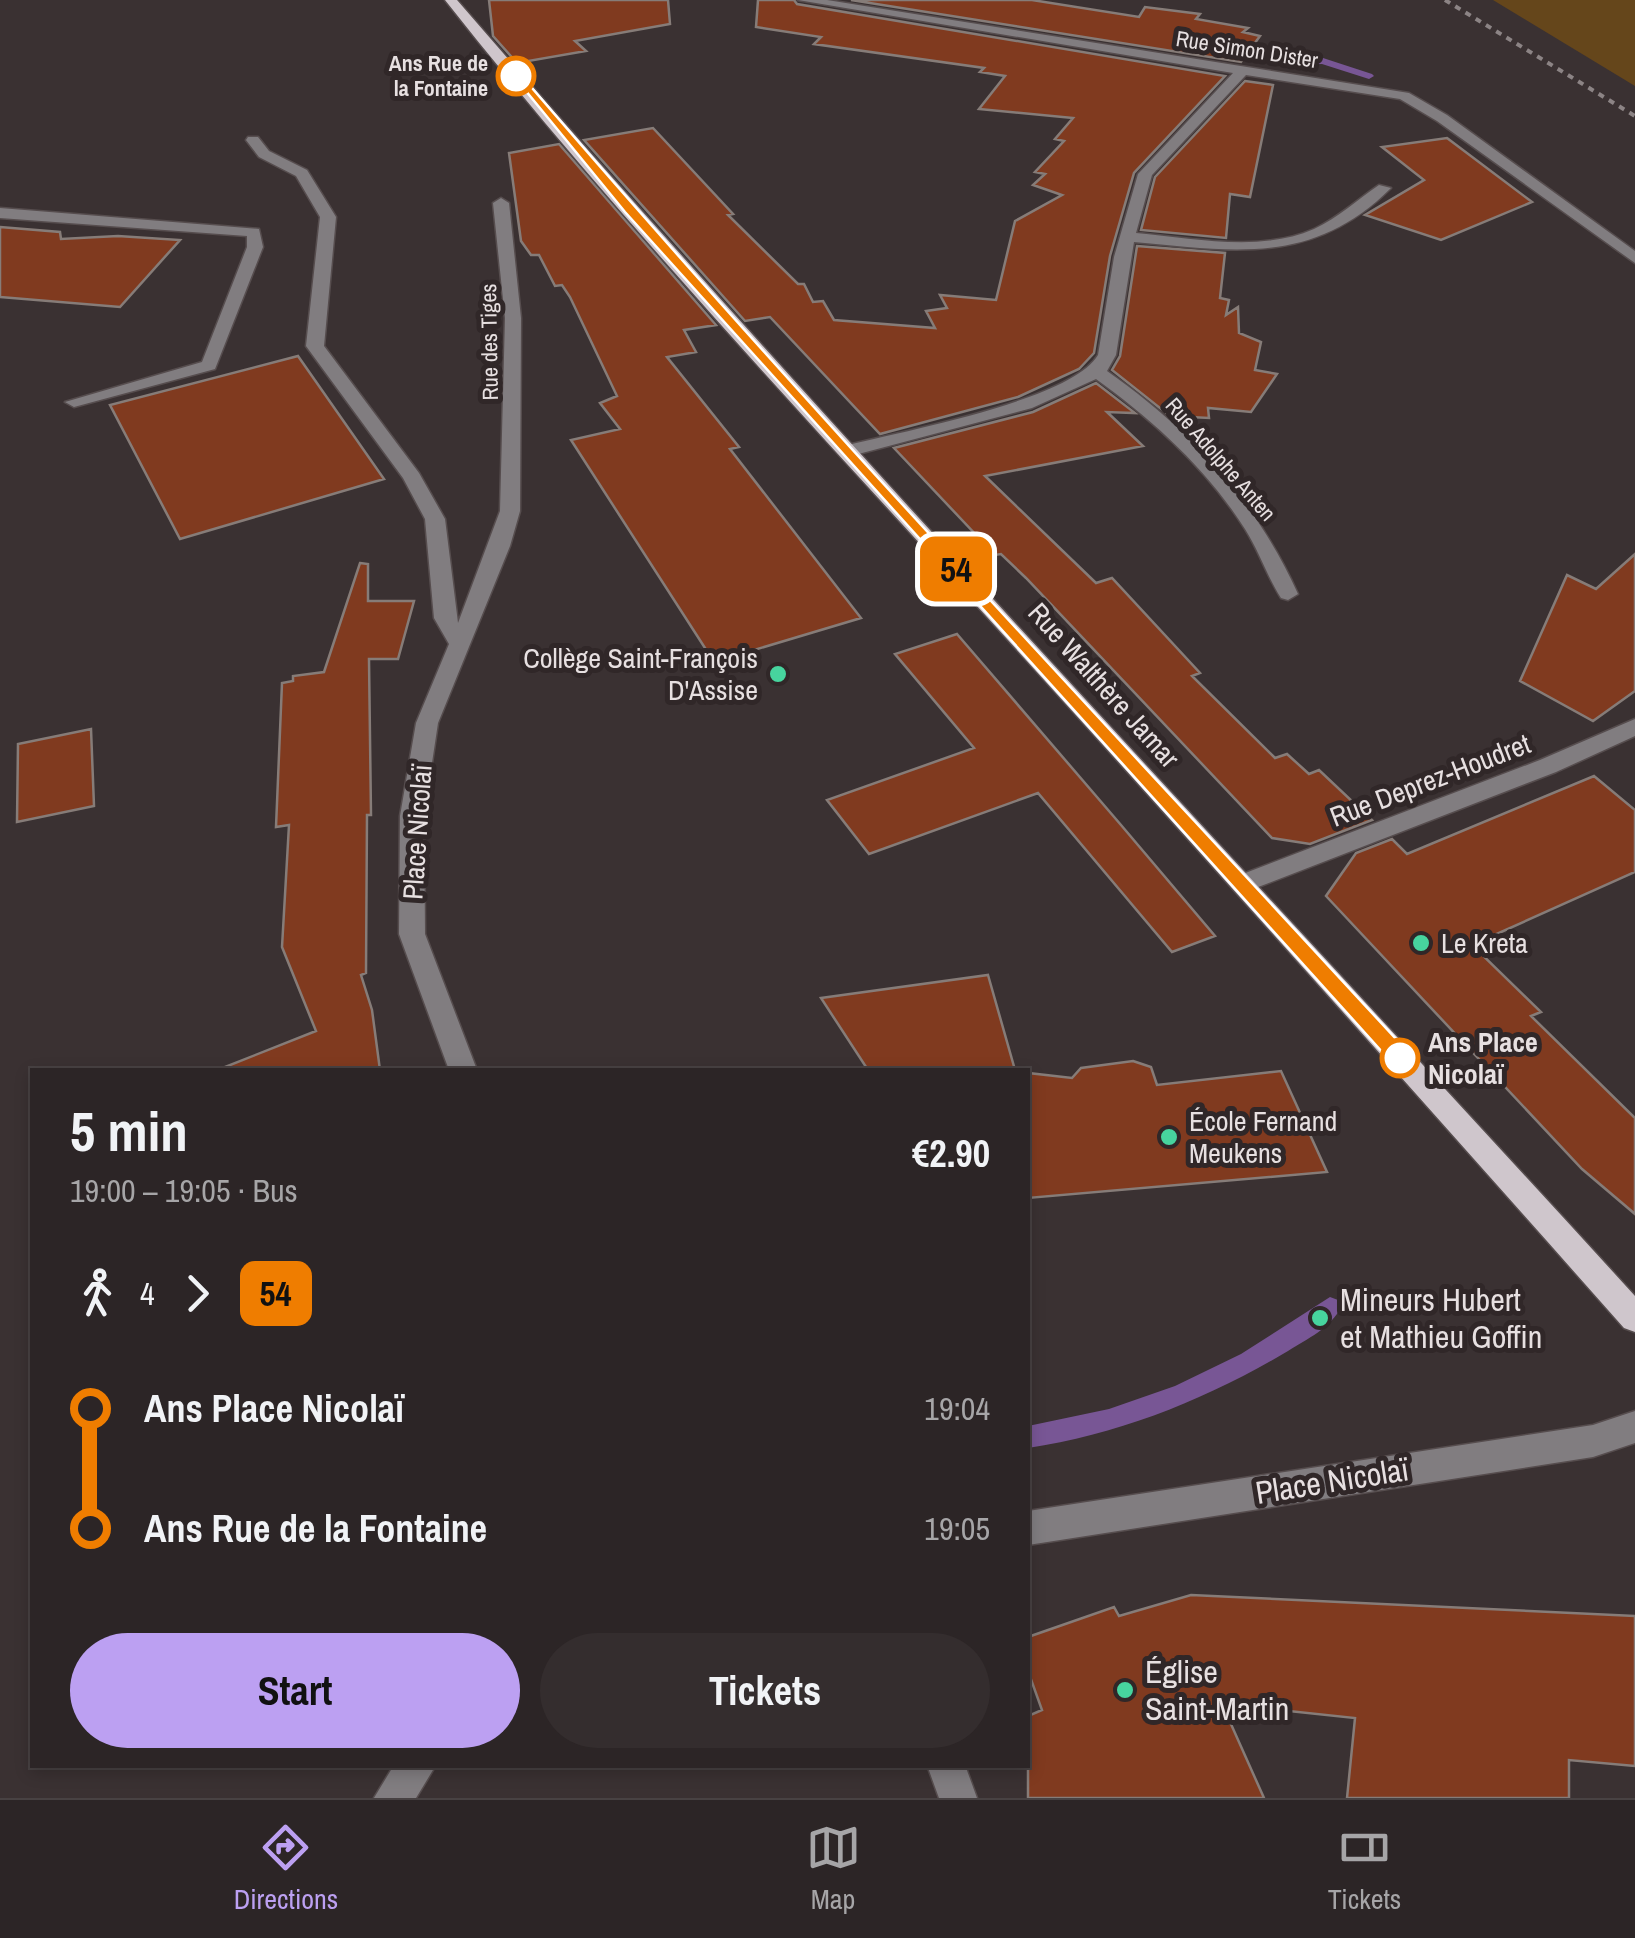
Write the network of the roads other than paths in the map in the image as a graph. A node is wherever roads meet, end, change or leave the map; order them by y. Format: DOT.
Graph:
graph roads {
  1 [pos="453,0"];
  2 [pos="804,0"];
  3 [pos="1244,69"];
  4 [pos="253,140"];
  5 [pos="1384,188"];
  6 [pos="501,203"];
  7 [pos="0,214"];
  8 [pos="1127,236"];
  9 [pos="1635,258"];
  10 [pos="1097,372"];
  11 [pos="74,402"];
  12 [pos="847,451"];
  13 [pos="513,481"];
  14 [pos="1288,594"];
  15 [pos="459,644"];
  16 [pos="1635,727"];
  17 [pos="1244,883"];
  18 [pos="463,1068"];
  19 [pos="1635,1318"];
  20 [pos="1635,1427"];
  21 [pos="1030,1528"];
  22 [pos="415,1768"];
  23 [pos="947,1768"];
  24 [pos="393,1798"];
  25 [pos="958,1798"];
  1 -- 12 [label="main road, Rue Walthère Jamar"];
  2 -- 3 [label="street, Rue Simon Dister"];
  3 -- 8 [label="street"];
  3 -- 9 [label="street, Rue Simon Dister"];
  4 -- 15 [label="street"];
  5 -- 8 [label="street"];
  6 -- 13 [label="street, Rue des Tiges"];
  7 -- 11 [label="street"];
  8 -- 10 [label="street"];
  10 -- 12 [label="street"];
  10 -- 14 [label="street, Rue Adolphe Anten"];
  12 -- 17 [label="main road, Rue Walthère Jamar"];
  13 -- 15 [label="street, Place Nicolaï"];
  15 -- 18 [label="street, Place Nicolaï"];
  16 -- 17 [label="street, Rue Deprez-Houdret"];
  17 -- 19 [label="main road, Rue Walthère Jamar"];
  20 -- 21 [label="street, Place Nicolaï"];
  22 -- 24 [label="street"];
  23 -- 25 [label="street"];
}
